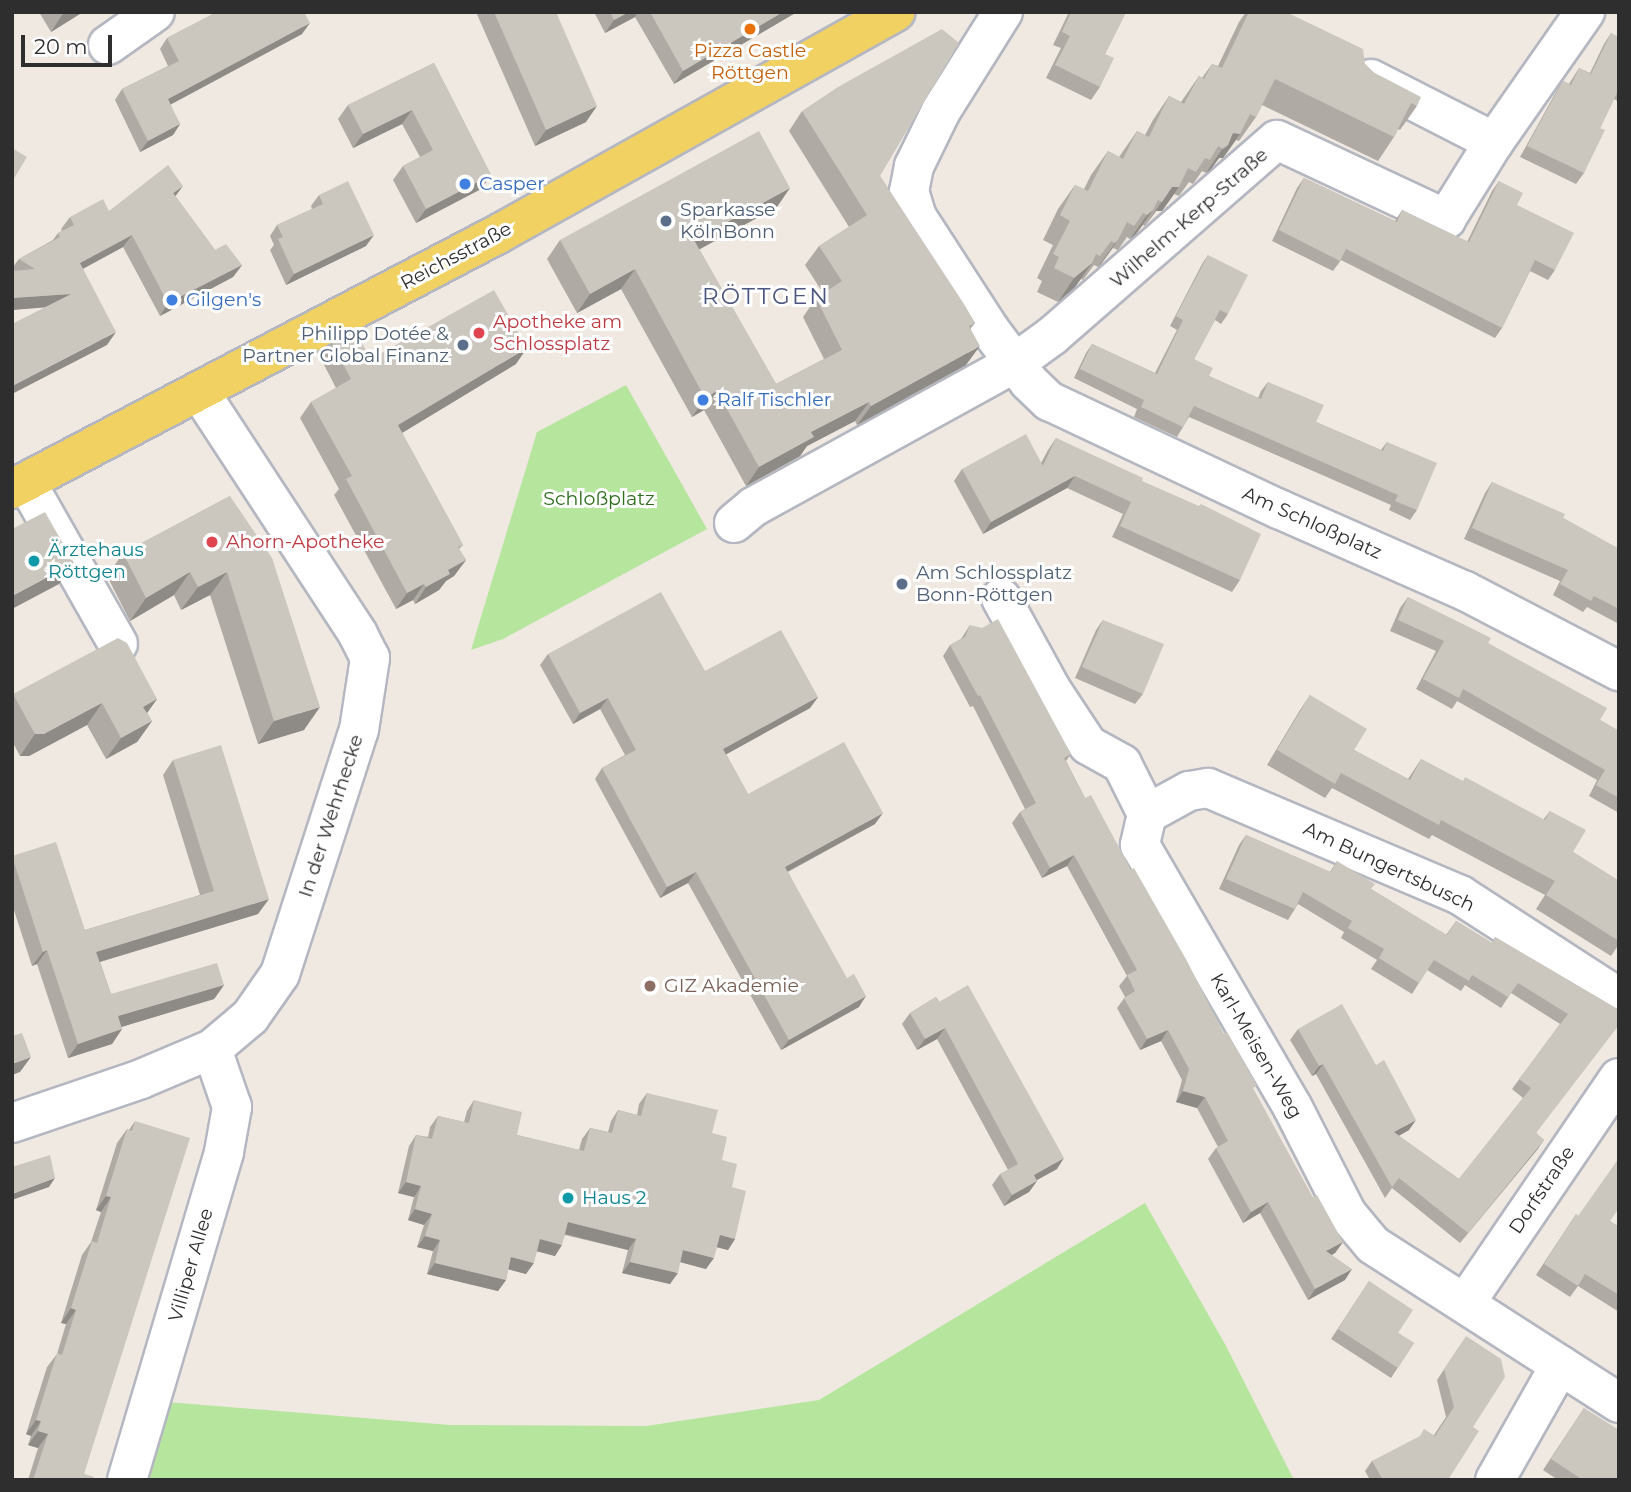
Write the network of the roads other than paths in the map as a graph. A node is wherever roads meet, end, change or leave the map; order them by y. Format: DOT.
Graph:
graph roads {
  1 [pos="155,12"];
  2 [pos="895,12"];
  3 [pos="1003,12"];
  4 [pos="1585,12"];
  5 [pos="108,45"];
  6 [pos="1367,77"];
  7 [pos="1493,142"];
  8 [pos="1015,363"];
  9 [pos="199,391"];
  10 [pos="19,485"];
  11 [pos="734,523"];
  12 [pos="1000,598"];
  13 [pos="118,644"];
  14 [pos="1619,671"];
  15 [pos="1122,764"];
  16 [pos="1189,792"];
  17 [pos="1147,814"];
  18 [pos="1619,998"];
  19 [pos="212,1049"];
  20 [pos="1619,1078"];
  21 [pos="12,1123"];
  22 [pos="1457,1296"];
  23 [pos="1560,1365"];
  24 [pos="1619,1403"];
  25 [pos="127,1480"];
  26 [pos="1495,1480"];
  1 -- 5 [label="street"];
  2 -- 9 [label="main road, Reichsstraße"];
  3 -- 8 [label="street, Am Schloßplatz"];
  4 -- 7 [label="street, Wilhelm-Kerp-Straße"];
  6 -- 7 [label="street"];
  7 -- 8 [label="street, Wilhelm-Kerp-Straße"];
  8 -- 11 [label="street"];
  8 -- 14 [label="street, Am Schloßplatz"];
  9 -- 10 [label="main road, Reichsstraße"];
  9 -- 19 [label="street, In der Wehrhecke"];
  10 -- 13 [label="street"];
  12 -- 15 [label="street"];
  15 -- 16 [label="street"];
  15 -- 17 [label="street"];
  16 -- 17 [label="street"];
  16 -- 18 [label="street, Am Bungertsbusch"];
  17 -- 22 [label="street, Karl-Meisen-Weg"];
  19 -- 21 [label="street, In der Wehrhecke"];
  19 -- 25 [label="street, Villiper Allee"];
  20 -- 22 [label="street, Dorfstraße"];
  22 -- 23 [label="street, Karl-Meisen-Weg"];
  23 -- 24 [label="street, Karl-Meisen-Weg"];
  23 -- 26 [label="street"];
}
